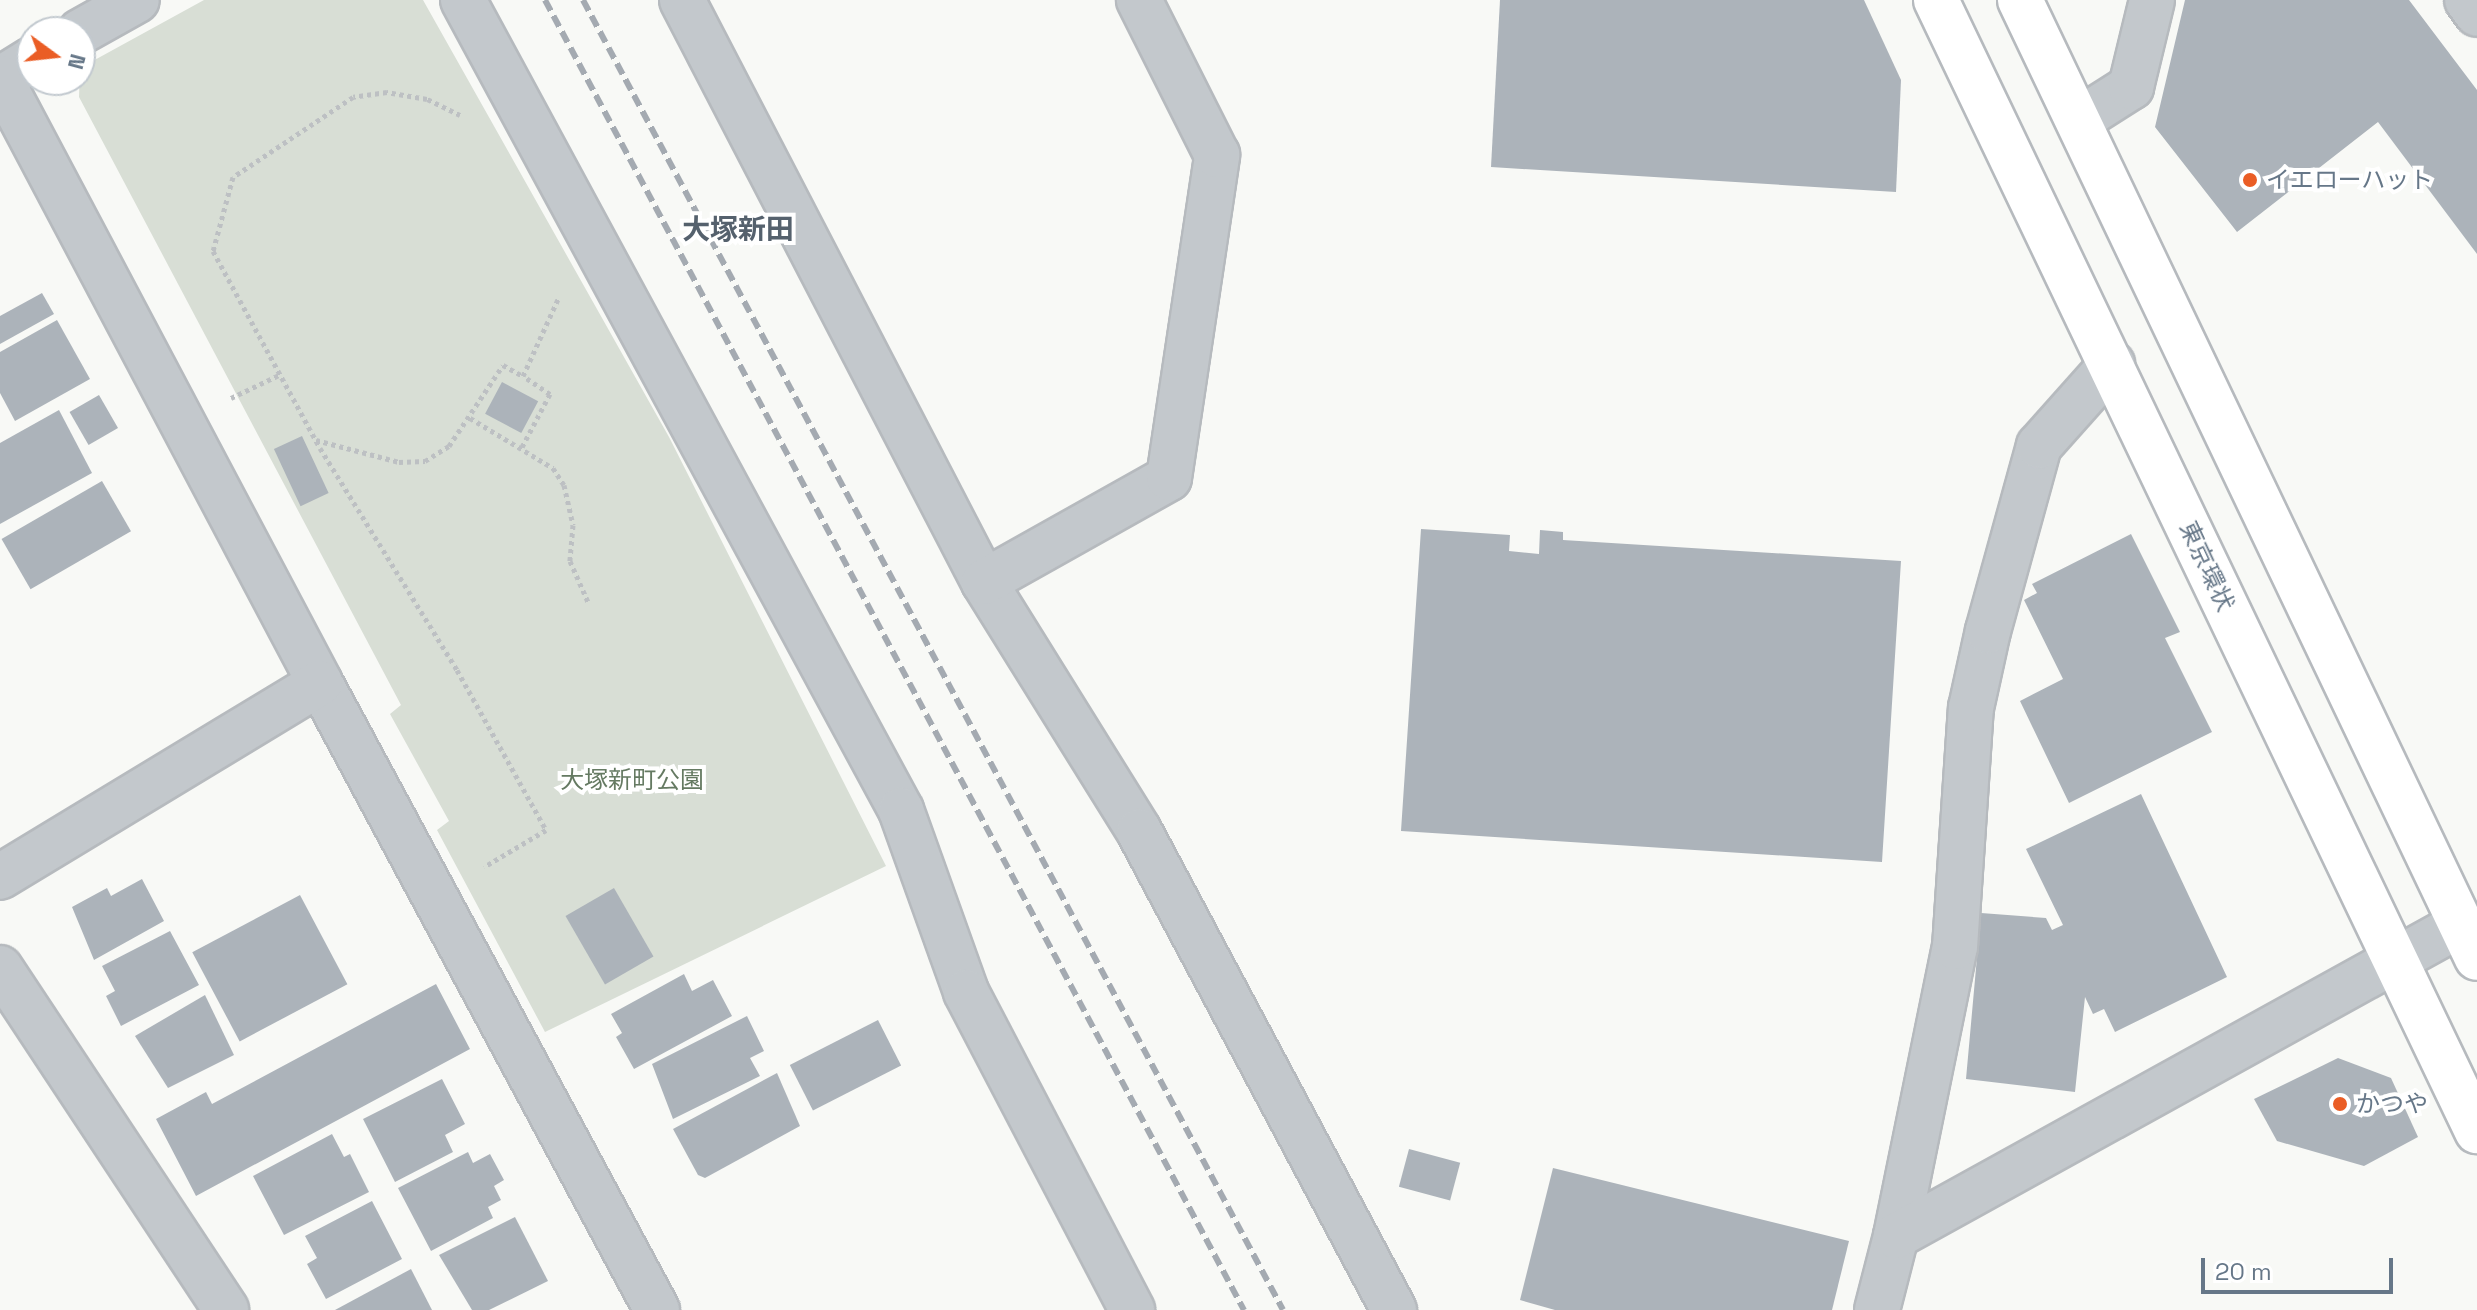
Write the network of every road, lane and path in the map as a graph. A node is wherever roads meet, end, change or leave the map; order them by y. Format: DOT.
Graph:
graph roads {
  1 [pos="137,0"];
  2 [pos="463,0"];
  3 [pos="682,0"];
  4 [pos="1139,0"];
  5 [pos="1936,0"];
  6 [pos="2020,0"];
  7 [pos="2152,0"];
  8 [pos="2467,0"];
  9 [pos="2477,14"];
  10 [pos="96,23"];
  11 [pos="0,78"];
  12 [pos="467,120"];
  13 [pos="2079,120"];
  14 [pos="560,292"];
  15 [pos="2112,364"];
  16 [pos="281,374"];
  17 [pos="523,376"];
  18 [pos="220,403"];
  19 [pos="470,418"];
  20 [pos="316,440"];
  21 [pos="522,447"];
  22 [pos="984,582"];
  23 [pos="589,604"];
  24 [pos="320,683"];
  25 [pos="475,872"];
  26 [pos="0,877"];
  27 [pos="2472,932"];
  28 [pos="2395,964"];
  29 [pos="0,968"];
  30 [pos="2477,1131"];
  31 [pos="1896,1236"];
  32 [pos="226,1310"];
  33 [pos="657,1310"];
  34 [pos="1132,1310"];
  35 [pos="1394,1310"];
  36 [pos="1877,1310"];
  1 -- 10 [label="street"];
  2 -- 34 [label="street"];
  3 -- 22 [label="street"];
  4 -- 22 [label="street"];
  5 -- 15 [label="highway, 東京環状"];
  6 -- 13 [label="highway"];
  7 -- 13 [label="street"];
  8 -- 9 [label="street"];
  11 -- 24 [label="street"];
  12 -- 16 [label="path"];
  13 -- 27 [label="highway"];
  14 -- 17 [label="path"];
  15 -- 28 [label="highway, 東京環状"];
  15 -- 31 [label="street"];
  16 -- 18 [label="path"];
  16 -- 20 [label="path"];
  17 -- 19 [label="path"];
  17 -- 21 [label="path"];
  19 -- 20 [label="path"];
  19 -- 21 [label="path"];
  20 -- 25 [label="path"];
  21 -- 23 [label="path"];
  22 -- 35 [label="street"];
  24 -- 26 [label="street"];
  24 -- 33 [label="street"];
  27 -- 28 [label="street"];
  28 -- 30 [label="highway, 東京環状"];
  28 -- 31 [label="street"];
  29 -- 32 [label="street"];
  31 -- 36 [label="street"];
}
